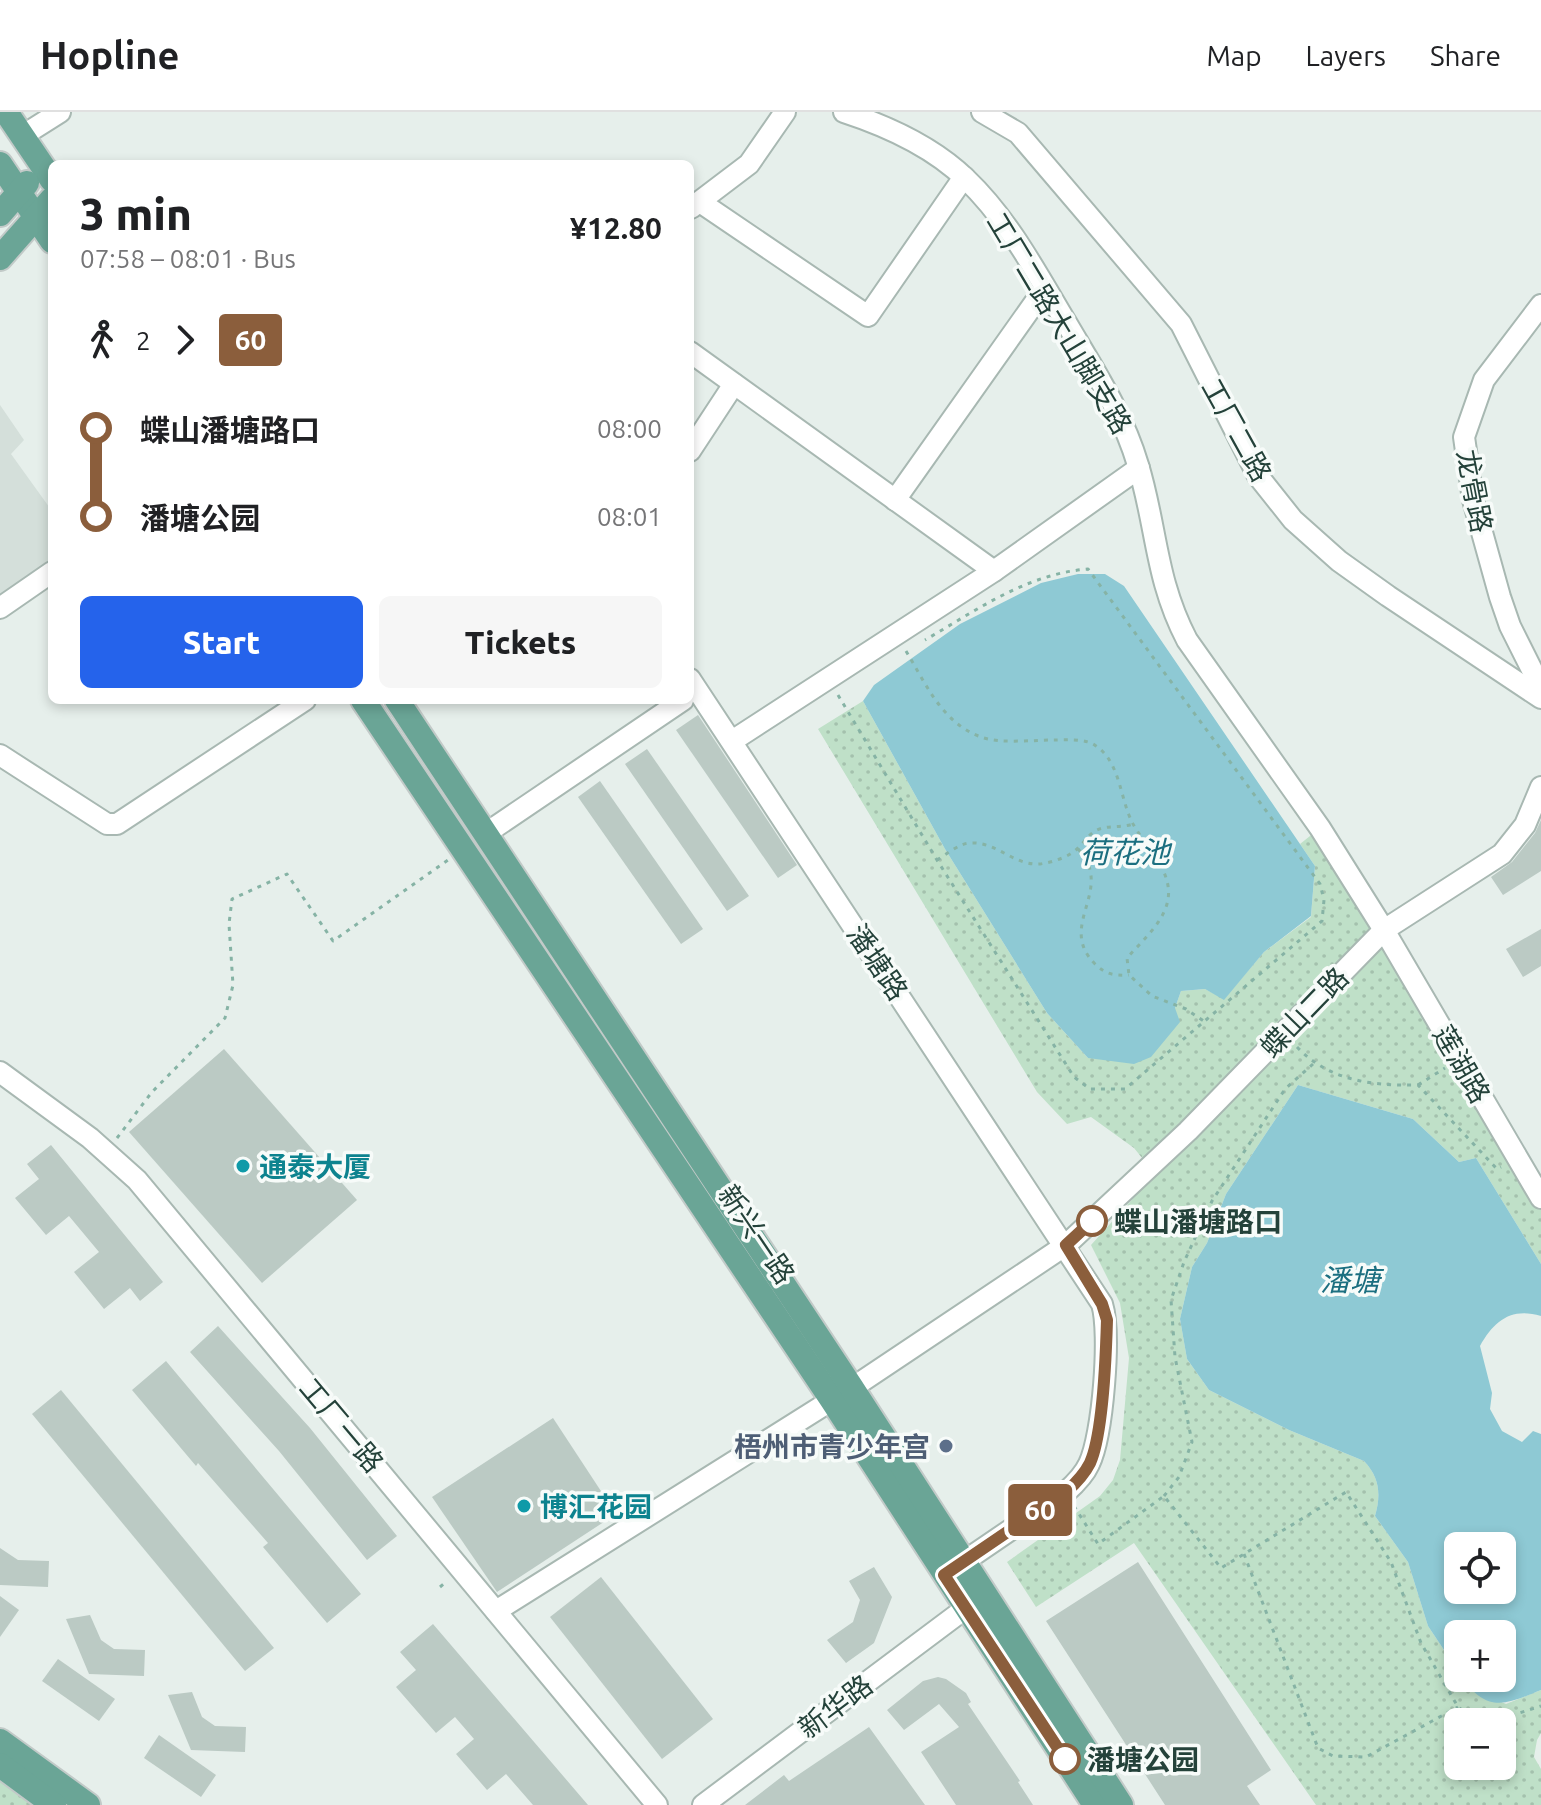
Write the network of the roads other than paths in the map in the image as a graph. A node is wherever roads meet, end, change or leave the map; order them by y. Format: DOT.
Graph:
graph roads {
  1 [pos="6,112"];
  2 [pos="60,112"];
  3 [pos="785,112"];
  4 [pos="844,112"];
  5 [pos="982,112"];
  6 [pos="22,136"];
  7 [pos="0,164"];
  8 [pos="47,173"];
  9 [pos="964,177"];
  10 [pos="19,192"];
  11 [pos="695,205"];
  12 [pos="44,208"];
  13 [pos="0,214"];
  14 [pos="0,258"];
  15 [pos="1045,288"];
  16 [pos="1541,305"];
  17 [pos="694,355"];
  18 [pos="734,384"];
  19 [pos="694,445"];
  20 [pos="1139,468"];
  21 [pos="895,500"];
  22 [pos="994,571"];
  23 [pos="48,575"];
  24 [pos="0,608"];
  25 [pos="1541,688"];
  26 [pos="694,696"];
  27 [pos="1541,698"];
  28 [pos="299,704"];
  29 [pos="366,704"];
  30 [pos="400,704"];
  31 [pos="671,704"];
  32 [pos="732,741"];
  33 [pos="0,755"];
  34 [pos="1541,787"];
  35 [pos="485,834"];
  36 [pos="1384,930"];
  37 [pos="0,1072"];
  38 [pos="1541,1198"];
  39 [pos="1066,1245"];
  40 [pos="842,1394"];
  41 [pos="954,1568"];
  42 [pos="976,1601"];
  43 [pos="496,1611"];
  44 [pos="0,1741"];
  45 [pos="0,1765"];
  46 [pos="54,1805"];
  47 [pos="88,1805"];
  48 [pos="657,1805"];
  49 [pos="703,1805"];
  50 [pos="1095,1805"];
  51 [pos="1121,1805"];
  1 -- 6 [label="main road"];
  2 -- 6 [label="street"];
  3 -- 11 [label="street"];
  4 -- 9 [label="street, 工厂二路大山脚支路"];
  5 -- 27 [label="street, 工厂二路"];
  6 -- 8 [label="main road"];
  7 -- 10 [label="main road"];
  8 -- 10 [label="main road"];
  9 -- 11 [label="street"];
  9 -- 15 [label="street, 工厂二路大山脚支路"];
  10 -- 12 [label="main road"];
  10 -- 13 [label="main road"];
  12 -- 14 [label="main road"];
  15 -- 20 [label="street, 工厂二路大山脚支路"];
  15 -- 21 [label="street"];
  16 -- 25 [label="street, 龙骨路"];
  17 -- 18 [label="street"];
  18 -- 19 [label="street"];
  18 -- 21 [label="street"];
  20 -- 22 [label="street"];
  20 -- 36 [label="street, 工厂二路大山脚支路"];
  21 -- 22 [label="street"];
  22 -- 32 [label="street"];
  23 -- 24 [label="street"];
  26 -- 32 [label="street, 潘塘路"];
  28 -- 33 [label="street"];
  29 -- 40 [label="main road, 新兴一路"];
  30 -- 35 [label="main road, 新兴一路"];
  31 -- 35 [label="street"];
  32 -- 39 [label="street, 潘塘路"];
  34 -- 36 [label="street, 蝶山二路"];
  35 -- 40 [label="main road, 新兴一路"];
  36 -- 38 [label="street, 莲湖路"];
  36 -- 39 [label="street, 蝶山二路"];
  37 -- 43 [label="street, 工厂一路"];
  39 -- 40 [label="street, 蝶山二路"];
  39 -- 41 [label="street"];
  40 -- 41 [label="main road, 新兴一路"];
  40 -- 43 [label="street, 蝶山二路"];
  41 -- 42 [label="main road, 新兴一路"];
  42 -- 49 [label="street, 新华路"];
  42 -- 50 [label="main road, 新兴一路"];
  42 -- 51 [label="main road, 新兴一路"];
  43 -- 48 [label="street, 工厂一路"];
  44 -- 47 [label="main road"];
  45 -- 46 [label="main road"];
}
